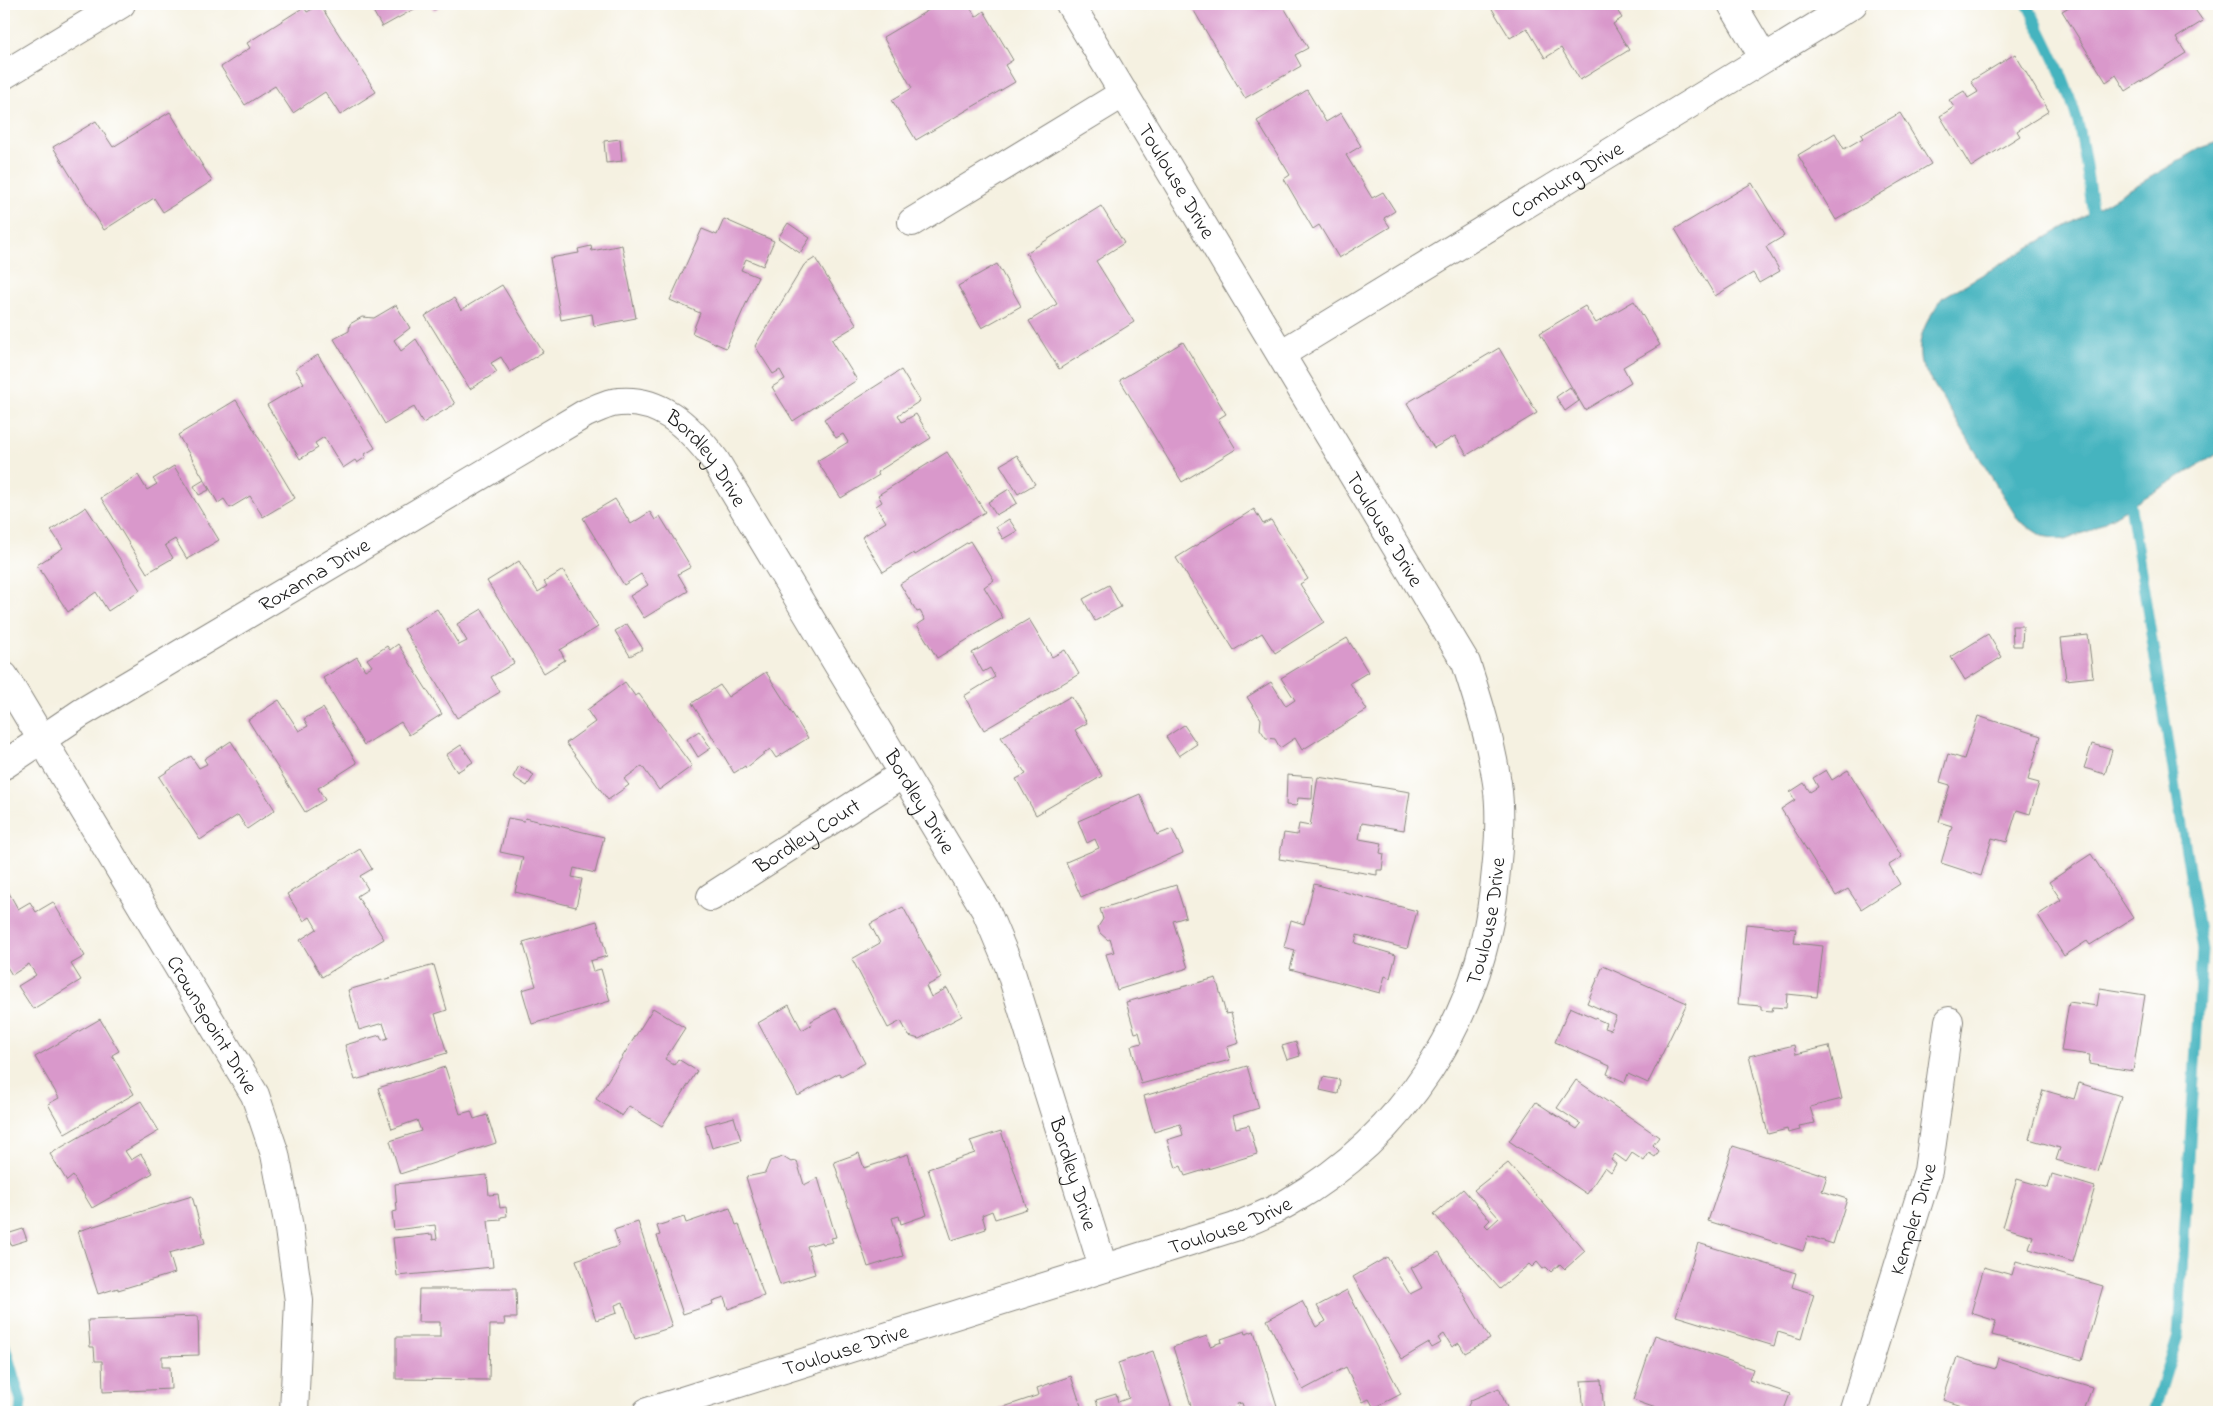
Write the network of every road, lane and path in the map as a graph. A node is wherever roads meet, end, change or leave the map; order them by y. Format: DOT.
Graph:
graph roads {
  1 [pos="121,4"];
  2 [pos="1070,4"];
  3 [pos="1732,4"];
  4 [pos="1853,4"];
  5 [pos="1764,58"];
  6 [pos="4,74"];
  7 [pos="1124,93"];
  8 [pos="912,222"];
  9 [pos="1281,354"];
  10 [pos="632,402"];
  11 [pos="4,676"];
  12 [pos="43,740"];
  13 [pos="4,765"];
  14 [pos="903,774"];
  15 [pos="711,897"];
  16 [pos="1949,1021"];
  17 [pos="1103,1267"];
  18 [pos="294,1412"];
  19 [pos="647,1412"];
  20 [pos="1853,1412"];
  1 -- 6 [label="street"];
  2 -- 7 [label="street, Toulouse Drive"];
  3 -- 5 [label="street"];
  4 -- 5 [label="street, Comburg Drive"];
  5 -- 9 [label="street, Comburg Drive"];
  7 -- 8 [label="street"];
  7 -- 9 [label="street, Toulouse Drive"];
  9 -- 17 [label="street, Toulouse Drive"];
  10 -- 12 [label="street, Roxanna Drive"];
  10 -- 14 [label="street, Bordley Drive"];
  11 -- 12 [label="street, Crownspoint Drive"];
  12 -- 13 [label="street, Roxanna Drive"];
  12 -- 18 [label="street, Crownspoint Drive"];
  14 -- 15 [label="street, Bordley Court"];
  14 -- 17 [label="street, Bordley Drive"];
  16 -- 20 [label="street, Kempler Drive"];
  17 -- 19 [label="street, Toulouse Drive"];
}
